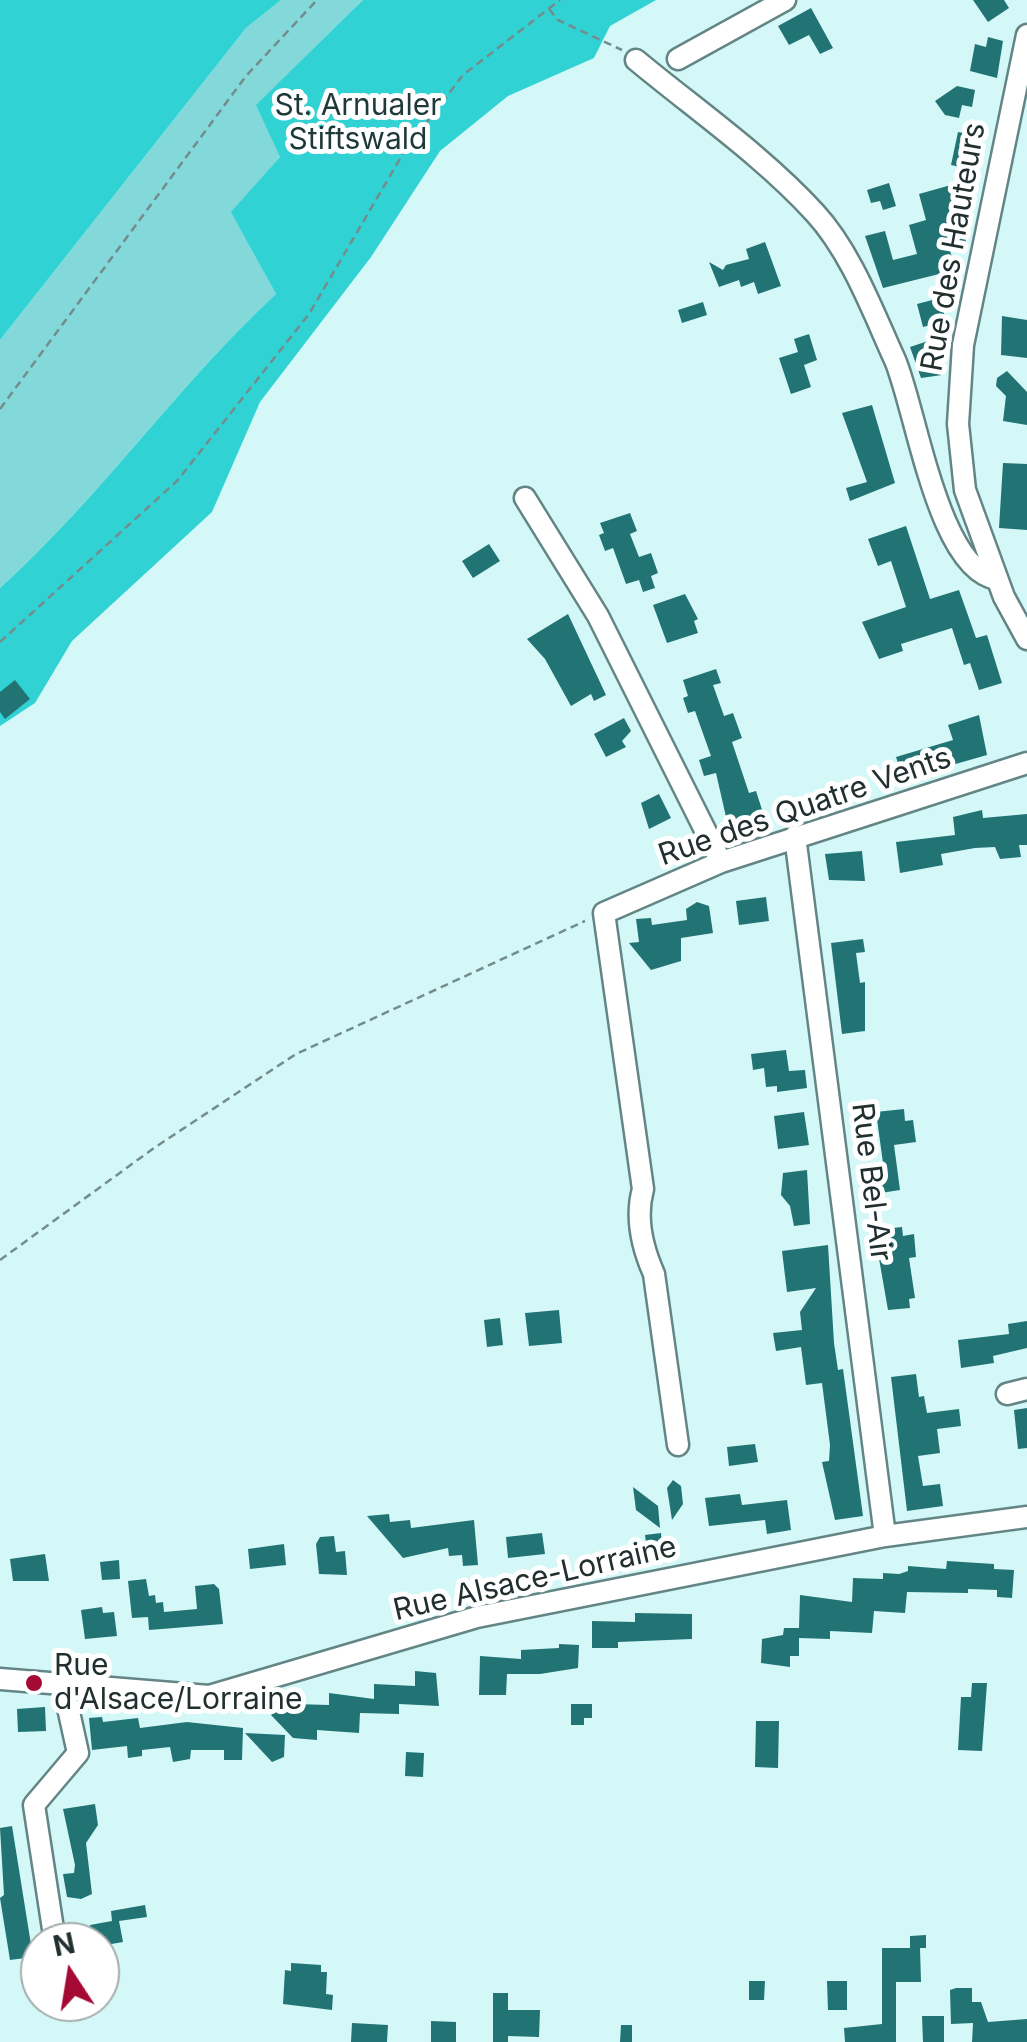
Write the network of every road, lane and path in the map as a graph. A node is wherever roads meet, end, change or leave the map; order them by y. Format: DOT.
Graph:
graph roads {
  1 [pos="317,0"];
  2 [pos="560,0"];
  3 [pos="784,0"];
  4 [pos="549,9"];
  5 [pos="1027,35"];
  6 [pos="678,59"];
  7 [pos="636,60"];
  8 [pos="0,409"];
  9 [pos="525,498"];
  10 [pos="997,579"];
  11 [pos="1027,639"];
  12 [pos="0,642"];
  13 [pos="1027,763"];
  14 [pos="795,836"];
  15 [pos="721,862"];
  16 [pos="604,912"];
  17 [pos="0,1260"];
  18 [pos="678,1445"];
  19 [pos="1027,1518"];
  20 [pos="885,1536"];
  21 [pos="0,1680"];
  22 [pos="64,1685"];
  23 [pos="52,1922"];
  1 -- 8 [label="path"];
  2 -- 4 [label="path"];
  3 -- 6 [label="street"];
  4 -- 7 [label="path"];
  4 -- 12 [label="path"];
  5 -- 10 [label="street, Rue des Hauteurs"];
  7 -- 10 [label="street"];
  9 -- 15 [label="street"];
  10 -- 11 [label="street, Rue des Hauteurs"];
  13 -- 14 [label="street, Rue des Quatre Vents"];
  14 -- 15 [label="street, Rue des Quatre Vents"];
  14 -- 20 [label="street, Rue Bel-Air"];
  15 -- 16 [label="street, Rue des Quatre Vents"];
  16 -- 17 [label="path"];
  16 -- 18 [label="street"];
  19 -- 20 [label="street, Rue Alsace-Lorraine"];
  20 -- 22 [label="street, Rue Alsace-Lorraine"];
  21 -- 22 [label="street, Rue Alsace-Lorraine"];
  22 -- 23 [label="street"];
}
